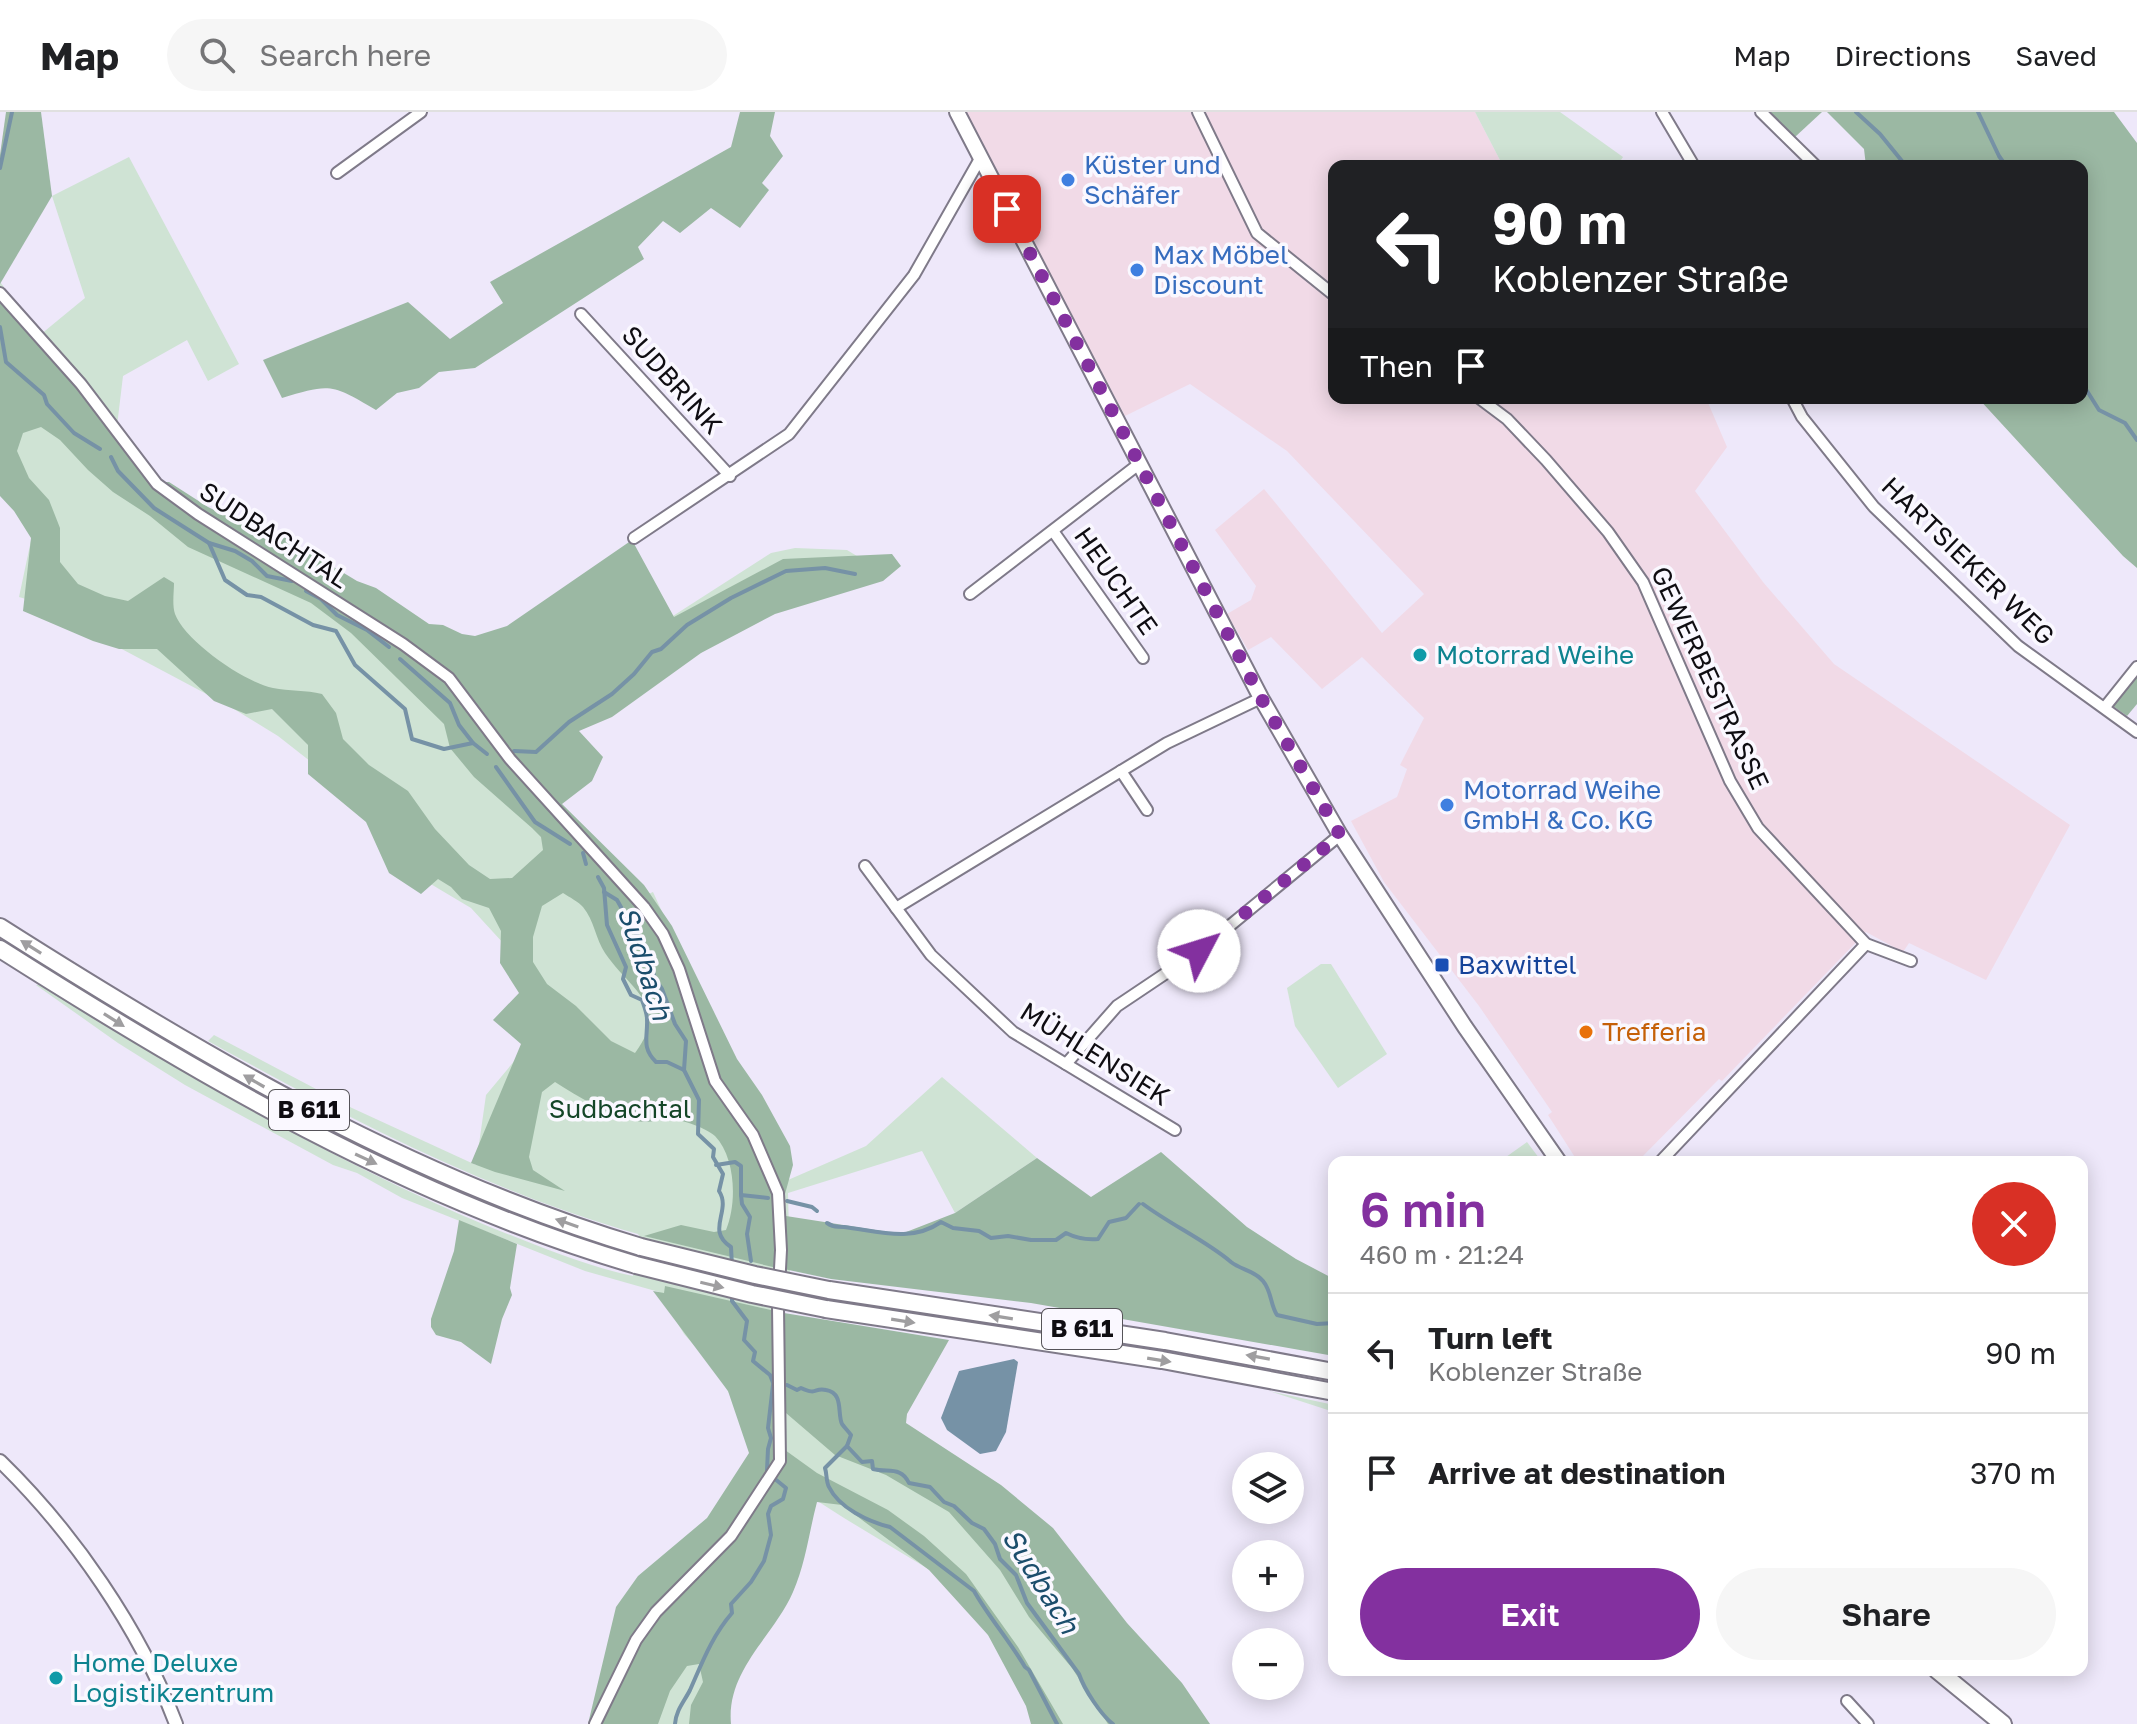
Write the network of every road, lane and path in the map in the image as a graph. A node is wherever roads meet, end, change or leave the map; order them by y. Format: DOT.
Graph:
graph roads {
  1 [pos="421,112"];
  2 [pos="957,112"];
  3 [pos="1198,112"];
  4 [pos="1662,112"];
  5 [pos="1761,112"];
  6 [pos="981,157"];
  7 [pos="1690,160"];
  8 [pos="1810,160"];
  9 [pos="337,173"];
  10 [pos="1328,290"];
  11 [pos="0,293"];
  12 [pos="581,314"];
  13 [pos="1487,404"];
  14 [pos="1795,404"];
  15 [pos="1139,464"];
  16 [pos="730,476"];
  17 [pos="1053,531"];
  18 [pos="634,538"];
  19 [pos="970,594"];
  20 [pos="1143,658"];
  21 [pos="2137,667"];
  22 [pos="1261,698"];
  23 [pos="2105,707"];
  24 [pos="2137,732"];
  25 [pos="1121,771"];
  26 [pos="1147,810"];
  27 [pos="1340,835"];
  28 [pos="865,866"];
  29 [pos="896,908"];
  30 [pos="0,927"];
  31 [pos="1866,944"];
  32 [pos="0,949"];
  33 [pos="1911,961"];
  34 [pos="1066,1064"];
  35 [pos="1175,1130"];
  36 [pos="1555,1156"];
  37 [pos="1666,1156"];
  38 [pos="1328,1371"];
  39 [pos="1328,1391"];
  40 [pos="0,1461"];
  41 [pos="1944,1676"];
  42 [pos="1847,1701"];
  43 [pos="176,1724"];
  44 [pos="595,1724"];
  45 [pos="1868,1724"];
  46 [pos="2003,1724"];
  1 -- 9 [label="street"];
  2 -- 6 [label="main road"];
  3 -- 10 [label="street"];
  4 -- 7 [label="street"];
  5 -- 8 [label="street"];
  6 -- 15 [label="main road"];
  6 -- 16 [label="street"];
  11 -- 44 [label="street, SUDBACHTAL"];
  12 -- 16 [label="street, SUDBRINK"];
  13 -- 31 [label="street, GEWERBESTRASSE"];
  14 -- 23 [label="street, HARTSIEKER WEG"];
  15 -- 17 [label="street, HEUCHTE"];
  15 -- 22 [label="main road"];
  16 -- 18 [label="street"];
  17 -- 19 [label="street, HEUCHTE"];
  17 -- 20 [label="street, HEUCHTE"];
  21 -- 23 [label="street"];
  22 -- 25 [label="street"];
  22 -- 27 [label="main road"];
  23 -- 24 [label="street, HARTSIEKER WEG"];
  25 -- 26 [label="street"];
  25 -- 29 [label="street"];
  27 -- 34 [label="street"];
  27 -- 36 [label="main road"];
  28 -- 29 [label="street, MÜHLENSIEK"];
  29 -- 34 [label="street, MÜHLENSIEK"];
  38 -- 30 [label="main road, B 611, one-way, bridge"];
  31 -- 33 [label="street, GEWERBESTRASSE"];
  31 -- 37 [label="street"];
  32 -- 39 [label="main road, B 611, one-way, bridge"];
  34 -- 35 [label="street, MÜHLENSIEK"];
  40 -- 43 [label="street"];
  41 -- 46 [label="main road"];
  42 -- 45 [label="street"];
}
